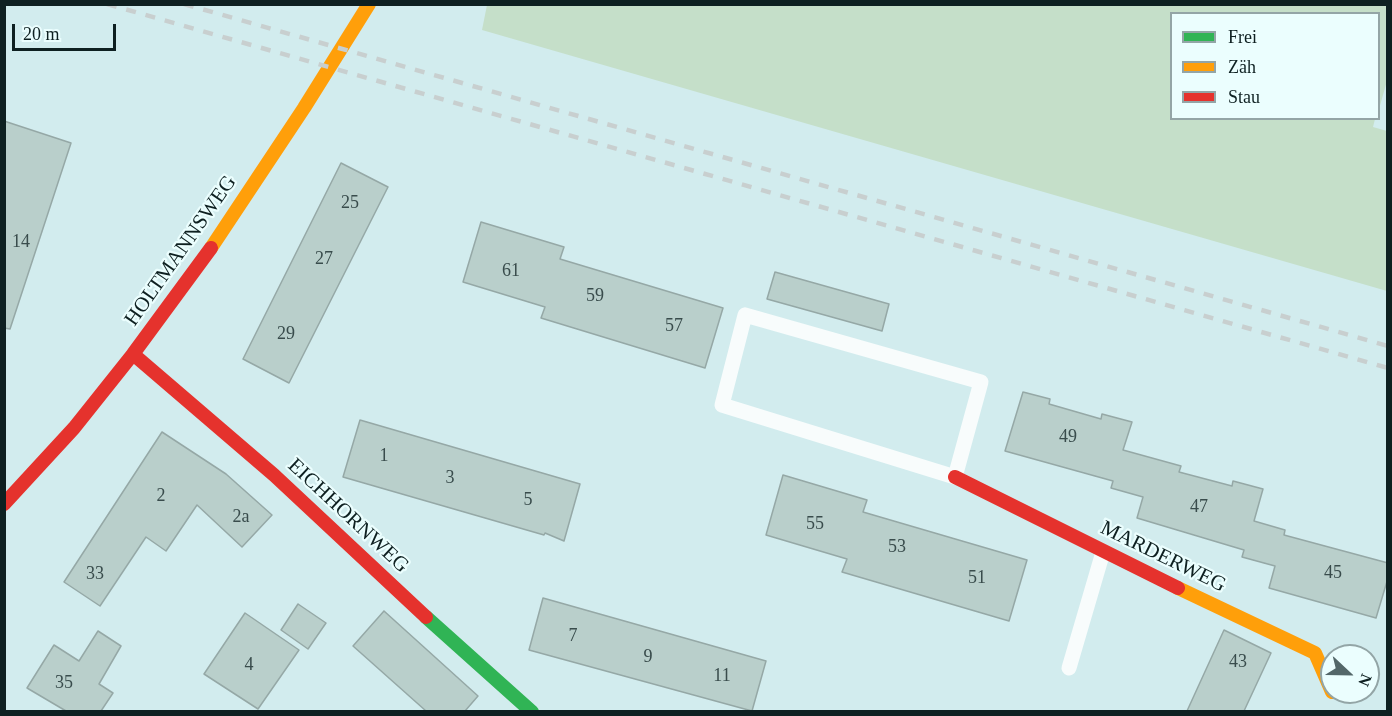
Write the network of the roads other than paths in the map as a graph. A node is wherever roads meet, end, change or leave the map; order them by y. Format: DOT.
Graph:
graph roads {
  1 [pos="369,4"];
  2 [pos="133,354"];
  3 [pos="955,477"];
  4 [pos="4,504"];
  5 [pos="1103,552"];
  6 [pos="1320,664"];
  7 [pos="1069,668"];
  8 [pos="532,711"];
  1 -- 2 [label="street, HOLTMANNSWEG"];
  2 -- 4 [label="street, HOLTMANNSWEG"];
  2 -- 8 [label="street, EICHHORNWEG"];
  3 -- 3 [label="lane"];
  3 -- 5 [label="street, MARDERWEG"];
  5 -- 6 [label="street, MARDERWEG"];
  5 -- 7 [label="lane"];
}
